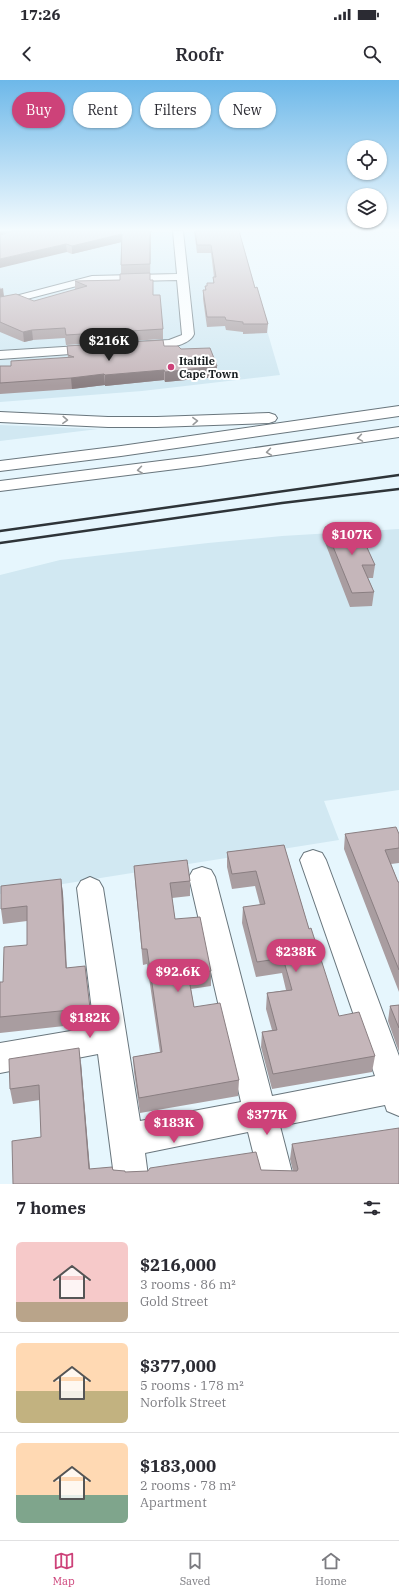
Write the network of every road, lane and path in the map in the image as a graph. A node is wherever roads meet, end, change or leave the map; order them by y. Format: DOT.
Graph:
graph roads {
  1 [pos="79,283"];
  2 [pos="183,283"];
  3 [pos="0,303"];
  4 [pos="122,347"];
  5 [pos="106,348"];
  6 [pos="0,355"];
  7 [pos="399,404"];
  8 [pos="399,411"];
  9 [pos="0,418"];
  10 [pos="358,418"];
  11 [pos="399,432"];
  12 [pos="0,458"];
  13 [pos="0,466"];
  14 [pos="0,486"];
  15 [pos="313,860"];
  16 [pos="202,877"];
  17 [pos="90,888"];
  18 [pos="111,1038"];
  19 [pos="0,1058"];
  20 [pos="398,1092"];
  21 [pos="261,1114"];
  22 [pos="126,1140"];
  23 [pos="132,1184"];
  24 [pos="278,1184"];
  1 -- 3 [label="street"];
  2 -- 4 [label="street"];
  5 -- 6 [label="street"];
  9 -- 7 [label="highway, one-way"];
  8 -- 10 [label="highway"];
  10 -- 12 [label="highway"];
  10 -- 13 [label="highway"];
  11 -- 14 [label="highway, one-way"];
  15 -- 20 [label="street"];
  16 -- 21 [label="street"];
  17 -- 18 [label="street"];
  18 -- 19 [label="street"];
  18 -- 22 [label="street"];
  20 -- 21 [label="street"];
  21 -- 22 [label="street"];
  21 -- 24 [label="street"];
  22 -- 23 [label="street"];
}
